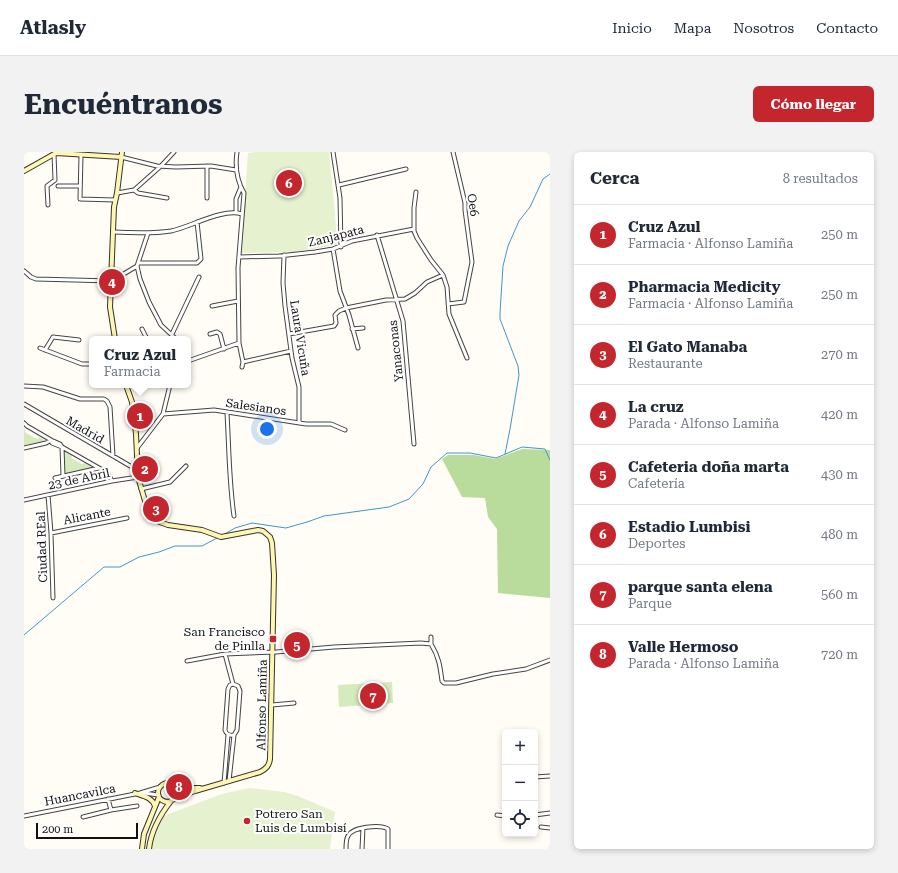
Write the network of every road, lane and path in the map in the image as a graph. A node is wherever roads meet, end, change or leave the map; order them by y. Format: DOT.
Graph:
graph roads {
  1 [pos="174,152"];
  2 [pos="237,152"];
  3 [pos="333,152"];
  4 [pos="453,152"];
  5 [pos="64,153"];
  6 [pos="54,154"];
  7 [pos="122,154"];
  8 [pos="81,155"];
  9 [pos="161,166"];
  10 [pos="207,166"];
  11 [pos="406,169"];
  12 [pos="236,170"];
  13 [pos="24,171"];
  14 [pos="339,185"];
  15 [pos="58,186"];
  16 [pos="80,186"];
  17 [pos="241,187"];
  18 [pos="134,190"];
  19 [pos="416,192"];
  20 [pos="117,193"];
  21 [pos="167,198"];
  22 [pos="207,198"];
  23 [pos="115,200"];
  24 [pos="48,205"];
  25 [pos="236,212"];
  26 [pos="242,214"];
  27 [pos="197,222"];
  28 [pos="414,229"];
  29 [pos="113,232"];
  30 [pos="148,233"];
  31 [pos="377,235"];
  32 [pos="341,246"];
  33 [pos="333,249"];
  34 [pos="284,256"];
  35 [pos="239,257"];
  36 [pos="137,265"];
  37 [pos="24,271"];
  38 [pos="444,275"];
  39 [pos="199,277"];
  40 [pos="112,281"];
  41 [pos="396,299"];
  42 [pos="238,301"];
  43 [pos="448,304"];
  44 [pos="212,306"];
  45 [pos="346,308"];
  46 [pos="363,328"];
  47 [pos="142,329"];
  48 [pos="352,329"];
  49 [pos="172,334"];
  50 [pos="210,334"];
  51 [pos="289,334"];
  52 [pos="115,336"];
  53 [pos="146,336"];
  54 [pos="79,340"];
  55 [pos="239,343"];
  56 [pos="40,348"];
  57 [pos="358,348"];
  58 [pos="224,349"];
  59 [pos="45,350"];
  60 [pos="291,351"];
  61 [pos="467,358"];
  62 [pos="191,360"];
  63 [pos="243,362"];
  64 [pos="89,364"];
  65 [pos="242,367"];
  66 [pos="24,386"];
  67 [pos="127,388"];
  68 [pos="169,388"];
  69 [pos="24,404"];
  70 [pos="227,413"];
  71 [pos="163,414"];
  72 [pos="24,423"];
  73 [pos="299,423"];
  74 [pos="25,427"];
  75 [pos="345,430"];
  76 [pos="51,440"];
  77 [pos="414,444"];
  78 [pos="62,447"];
  79 [pos="24,448"];
  80 [pos="137,448"];
  81 [pos="113,456"];
  82 [pos="186,466"];
  83 [pos="99,468"];
  84 [pos="138,470"];
  85 [pos="104,471"];
  86 [pos="63,476"];
  87 [pos="138,477"];
  88 [pos="55,478"];
  89 [pos="112,481"];
  90 [pos="108,482"];
  91 [pos="141,489"];
  92 [pos="48,495"];
  93 [pos="24,500"];
  94 [pos="234,516"];
  95 [pos="127,518"];
  96 [pos="51,533"];
  97 [pos="52,598"];
  98 [pos="431,637"];
  99 [pos="431,644"];
  100 [pos="273,652"];
  101 [pos="225,654"];
  102 [pos="550,660"];
  103 [pos="187,661"];
  104 [pos="233,684"];
  105 [pos="294,703"];
  106 [pos="272,705"];
  107 [pos="228,735"];
  108 [pos="234,735"];
  109 [pos="550,776"];
  110 [pos="538,777"];
  111 [pos="229,781"];
  112 [pos="224,783"];
  113 [pos="216,785"];
  114 [pos="173,786"];
  115 [pos="160,787"];
  116 [pos="135,793"];
  117 [pos="140,793"];
  118 [pos="158,796"];
  119 [pos="108,798"];
  120 [pos="173,799"];
  121 [pos="137,806"];
  122 [pos="155,807"];
  123 [pos="111,810"];
  124 [pos="550,813"];
  125 [pos="497,815"];
  126 [pos="538,815"];
  127 [pos="24,816"];
  128 [pos="502,816"];
  129 [pos="83,817"];
  130 [pos="541,827"];
  131 [pos="363,828"];
  132 [pos="550,828"];
  133 [pos="142,849"];
  134 [pos="149,849"];
  135 [pos="346,849"];
  136 [pos="362,849"];
  137 [pos="388,849"];
  1 -- 9 [label="street"];
  2 -- 12 [label="street"];
  3 -- 14 [label="street"];
  4 -- 43 [label="street, Oe6"];
  5 -- 6 [label="street"];
  5 -- 8 [label="street"];
  6 -- 13 [label="street"];
  6 -- 24 [label="street"];
  7 -- 8 [label="street"];
  7 -- 9 [label="street"];
  7 -- 20 [label="street"];
  8 -- 16 [label="street"];
  9 -- 10 [label="street"];
  9 -- 18 [label="street"];
  10 -- 12 [label="street"];
  10 -- 22 [label="street"];
  11 -- 14 [label="street"];
  12 -- 17 [label="street"];
  14 -- 32 [label="street"];
  15 -- 16 [label="street"];
  16 -- 23 [label="street"];
  17 -- 25 [label="street"];
  17 -- 26 [label="street"];
  18 -- 20 [label="street"];
  18 -- 21 [label="street"];
  19 -- 28 [label="street"];
  20 -- 23 [label="street"];
  23 -- 29 [label="street"];
  25 -- 26 [label="street"];
  25 -- 27 [label="street"];
  26 -- 35 [label="street"];
  27 -- 30 [label="street"];
  27 -- 36 [label="street"];
  28 -- 31 [label="street, Zanjapata"];
  28 -- 38 [label="street"];
  29 -- 30 [label="street"];
  29 -- 40 [label="street"];
  30 -- 36 [label="street"];
  31 -- 32 [label="street, Zanjapata"];
  31 -- 41 [label="street, Yanaconas"];
  32 -- 33 [label="street, Zanjapata"];
  33 -- 34 [label="street, Zanjapata"];
  33 -- 45 [label="street"];
  34 -- 35 [label="street, Zanjapata"];
  34 -- 51 [label="street, Laura Vicuña"];
  35 -- 42 [label="street"];
  36 -- 40 [label="street"];
  36 -- 49 [label="street"];
  37 -- 40 [label="street"];
  38 -- 41 [label="street"];
  38 -- 43 [label="street"];
  39 -- 49 [label="street"];
  40 -- 52 [label="street"];
  41 -- 45 [label="street"];
  41 -- 77 [label="street, Yanaconas"];
  42 -- 44 [label="street"];
  42 -- 55 [label="street"];
  43 -- 61 [label="street"];
  45 -- 48 [label="street"];
  45 -- 51 [label="street"];
  46 -- 48 [label="street"];
  47 -- 53 [label="street"];
  48 -- 57 [label="street"];
  50 -- 58 [label="street"];
  51 -- 60 [label="street, Laura Vicuña"];
  54 -- 59 [label="street"];
  55 -- 58 [label="street"];
  55 -- 63 [label="street"];
  56 -- 59 [label="street"];
  58 -- 62 [label="street"];
  59 -- 64 [label="street"];
  60 -- 63 [label="street"];
  60 -- 73 [label="street, Laura Vicuña"];
  63 -- 65 [label="street"];
  66 -- 81 [label="street"];
  67 -- 80 [label="street, Alfonso Lamiña"];
  68 -- 71 [label="street"];
  69 -- 81 [label="street, Madrid"];
  70 -- 71 [label="street, Salesianos"];
  70 -- 73 [label="street, Salesianos"];
  70 -- 94 [label="street"];
  71 -- 80 [label="street"];
  72 -- 74 [label="street"];
  73 -- 75 [label="street, Salesianos"];
  74 -- 76 [label="street"];
  76 -- 78 [label="street"];
  76 -- 79 [label="street"];
  78 -- 83 [label="street"];
  78 -- 86 [label="street"];
  80 -- 84 [label="street, Alfonso Lamiña"];
  81 -- 84 [label="street, Madrid"];
  82 -- 91 [label="street"];
  83 -- 85 [label="street"];
  83 -- 86 [label="street"];
  84 -- 87 [label="street, Alfonso Lamiña"];
  85 -- 89 [label="street"];
  85 -- 90 [label="street"];
  86 -- 88 [label="street"];
  87 -- 89 [label="street, 23 de Abril"];
  87 -- 91 [label="street, Alfonso Lamiña"];
  89 -- 90 [label="street, 23 de Abril"];
  90 -- 92 [label="street, 23 de Abril"];
  91 -- 100 [label="street, Alfonso Lamiña"];
  92 -- 93 [label="street, 23 de Abril"];
  92 -- 96 [label="street, Ciudad REal"];
  95 -- 96 [label="street, Alicante"];
  96 -- 97 [label="street, Ciudad REal"];
  98 -- 99 [label="street"];
  99 -- 100 [label="street"];
  99 -- 102 [label="street"];
  100 -- 101 [label="street"];
  100 -- 106 [label="street, Alfonso Lamiña"];
  101 -- 103 [label="street"];
  101 -- 104 [label="street"];
  104 -- 107 [label="street"];
  104 -- 108 [label="street"];
  105 -- 106 [label="street"];
  106 -- 111 [label="street, Alfonso Lamiña"];
  107 -- 108 [label="street"];
  107 -- 112 [label="street"];
  108 -- 111 [label="street"];
  109 -- 110 [label="street"];
  111 -- 112 [label="street, Alfonso Lamiña"];
  112 -- 113 [label="street, Alfonso Lamiña"];
  113 -- 114 [label="street, Alfonso Lamiña"];
  113 -- 120 [label="street, Alfonso Lamiña"];
  114 -- 115 [label="street"];
  114 -- 120 [label="street"];
  115 -- 117 [label="street, Huancavilca"];
  115 -- 118 [label="street"];
  116 -- 117 [label="street, Huancavilca"];
  116 -- 119 [label="street, Huancavilca"];
  116 -- 122 [label="street"];
  117 -- 118 [label="street, Huancavilca"];
  118 -- 120 [label="street"];
  118 -- 122 [label="street"];
  119 -- 123 [label="street"];
  119 -- 127 [label="street, Huancavilca"];
  120 -- 134 [label="street"];
  121 -- 123 [label="street"];
  122 -- 133 [label="street"];
  123 -- 129 [label="street"];
  124 -- 126 [label="street"];
  125 -- 128 [label="street"];
  130 -- 132 [label="street"];
  131 -- 135 [label="street"];
  131 -- 136 [label="street"];
  131 -- 137 [label="street"];
}
